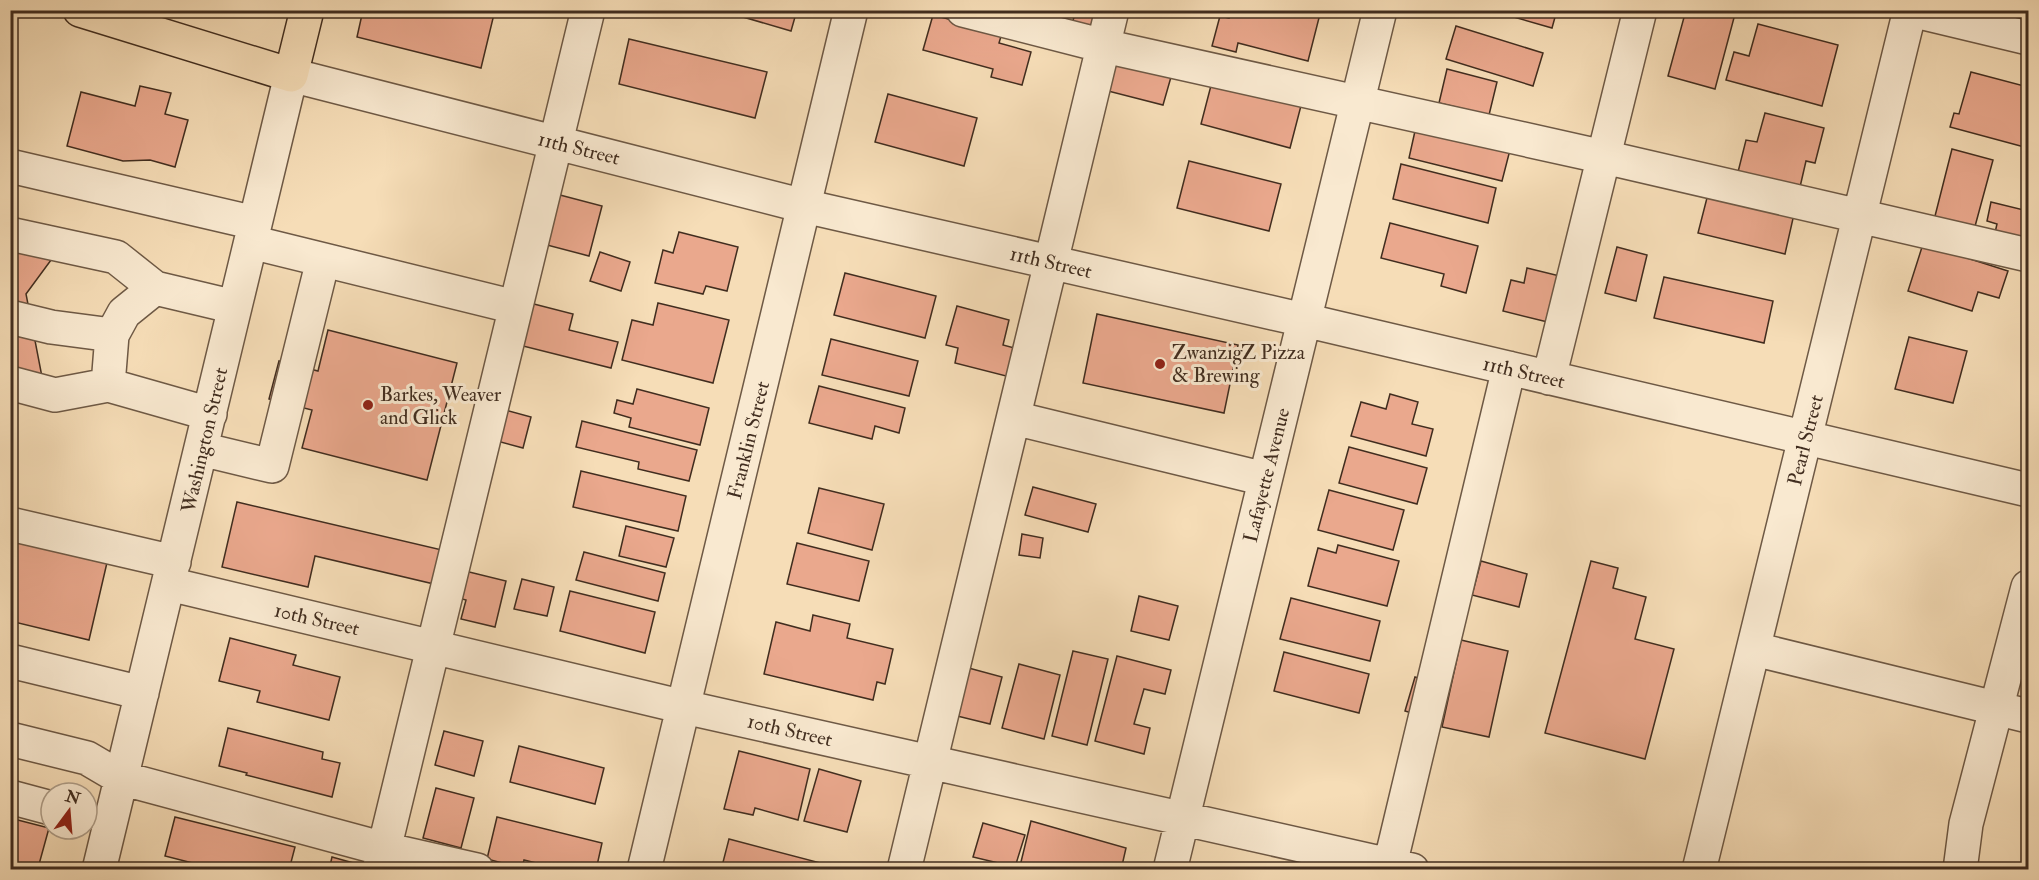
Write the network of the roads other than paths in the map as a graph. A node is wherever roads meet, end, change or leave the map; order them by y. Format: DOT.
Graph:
graph roads {
  1 [pos="80,10"];
  2 [pos="307,10"];
  3 [pos="588,10"];
  4 [pos="851,10"];
  5 [pos="963,10"];
  6 [pos="1112,10"];
  7 [pos="1380,10"];
  8 [pos="1640,10"];
  9 [pos="1911,10"];
  10 [pos="2028,38"];
  11 [pos="1104,46"];
  12 [pos="291,75"];
  13 [pos="1357,103"];
  14 [pos="555,142"];
  15 [pos="1604,157"];
  16 [pos="10,166"];
  17 [pos="804,206"];
  18 [pos="1860,215"];
  19 [pos="253,233"];
  20 [pos="10,234"];
  21 [pos="2028,255"];
  22 [pos="323,260"];
  23 [pos="1052,262"];
  24 [pos="155,288"];
  25 [pos="235,307"];
  26 [pos="515,307"];
  27 [pos="10,317"];
  28 [pos="1304,320"];
  29 [pos="112,335"];
  30 [pos="1509,368"];
  31 [pos="1549,378"];
  32 [pos="10,383"];
  33 [pos="108,385"];
  34 [pos="210,414"];
  35 [pos="1014,418"];
  36 [pos="1806,438"];
  37 [pos="201,449"];
  38 [pos="1265,479"];
  39 [pos="2028,490"];
  40 [pos="10,524"];
  41 [pos="172,573"];
  42 [pos="2028,587"];
  43 [pos="433,647"];
  44 [pos="1754,650"];
  45 [pos="10,661"];
  46 [pos="142,693"];
  47 [pos="684,707"];
  48 [pos="2013,712"];
  49 [pos="10,739"];
  50 [pos="930,762"];
  51 [pos="121,778"];
  52 [pos="10,797"];
  53 [pos="39,804"];
  54 [pos="1182,818"];
  55 [pos="99,820"];
  56 [pos="99,841"];
  57 [pos="382,859"];
  58 [pos="1401,867"];
  59 [pos="99,870"];
  60 [pos="477,870"];
  61 [pos="644,870"];
  62 [pos="904,870"];
  63 [pos="1170,870"];
  64 [pos="1699,870"];
  65 [pos="1960,870"];
  1 -- 12 [label="main road, 11th Street"];
  2 -- 12 [label="main road, Washington Street"];
  3 -- 14 [label="street"];
  4 -- 17 [label="street, Franklin Street"];
  5 -- 11 [label="street"];
  6 -- 11 [label="street"];
  7 -- 13 [label="street, Lafayette Avenue"];
  8 -- 15 [label="street"];
  9 -- 10 [label="street"];
  9 -- 18 [label="street, Pearl Street"];
  11 -- 13 [label="street"];
  11 -- 23 [label="street"];
  12 -- 14 [label="street, 11th Street"];
  12 -- 19 [label="street, Washington Street"];
  13 -- 15 [label="street"];
  13 -- 28 [label="street, Lafayette Avenue"];
  14 -- 17 [label="street, 11th Street"];
  14 -- 26 [label="street"];
  15 -- 18 [label="street"];
  15 -- 31 [label="street"];
  16 -- 19 [label="street"];
  17 -- 23 [label="street, 11th Street"];
  17 -- 47 [label="street, Franklin Street"];
  18 -- 21 [label="street"];
  18 -- 36 [label="street, Pearl Street"];
  19 -- 22 [label="street"];
  19 -- 25 [label="street, Washington Street"];
  20 -- 24 [label="street"];
  22 -- 26 [label="street"];
  22 -- 37 [label="street"];
  23 -- 28 [label="street, 11th Street"];
  23 -- 35 [label="street"];
  24 -- 25 [label="street"];
  24 -- 29 [label="street"];
  25 -- 34 [label="street, Washington Street"];
  26 -- 43 [label="street"];
  27 -- 29 [label="street"];
  28 -- 30 [label="street, 11th Street"];
  28 -- 38 [label="street, Lafayette Avenue"];
  29 -- 33 [label="street"];
  30 -- 31 [label="street, 11th Street"];
  30 -- 58 [label="street"];
  31 -- 36 [label="street, 11th Street"];
  32 -- 33 [label="street"];
  33 -- 34 [label="street"];
  34 -- 37 [label="street, Washington Street"];
  35 -- 38 [label="street"];
  35 -- 50 [label="street"];
  36 -- 39 [label="street, 11th Street"];
  36 -- 44 [label="street, Pearl Street"];
  37 -- 41 [label="street, Washington Street"];
  38 -- 54 [label="street, Lafayette Avenue"];
  40 -- 41 [label="street, 10th Street"];
  41 -- 43 [label="street, 10th Street"];
  41 -- 46 [label="street, Washington Street"];
  42 -- 48 [label="street"];
  43 -- 47 [label="street, 10th Street"];
  43 -- 57 [label="street"];
  44 -- 48 [label="street"];
  44 -- 64 [label="street, Pearl Street"];
  45 -- 46 [label="street"];
  46 -- 51 [label="street, Washington Street"];
  47 -- 50 [label="street, 10th Street"];
  47 -- 61 [label="street, Franklin Street"];
  48 -- 65 [label="street"];
  49 -- 51 [label="street"];
  50 -- 54 [label="street, 10th Street"];
  50 -- 62 [label="street"];
  51 -- 55 [label="street, Washington Street"];
  51 -- 57 [label="street"];
  52 -- 53 [label="street"];
  54 -- 58 [label="street, 10th Street"];
  54 -- 63 [label="street, Lafayette Avenue"];
  56 -- 59 [label="street, Washington Street"];
  57 -- 60 [label="street"];
}
